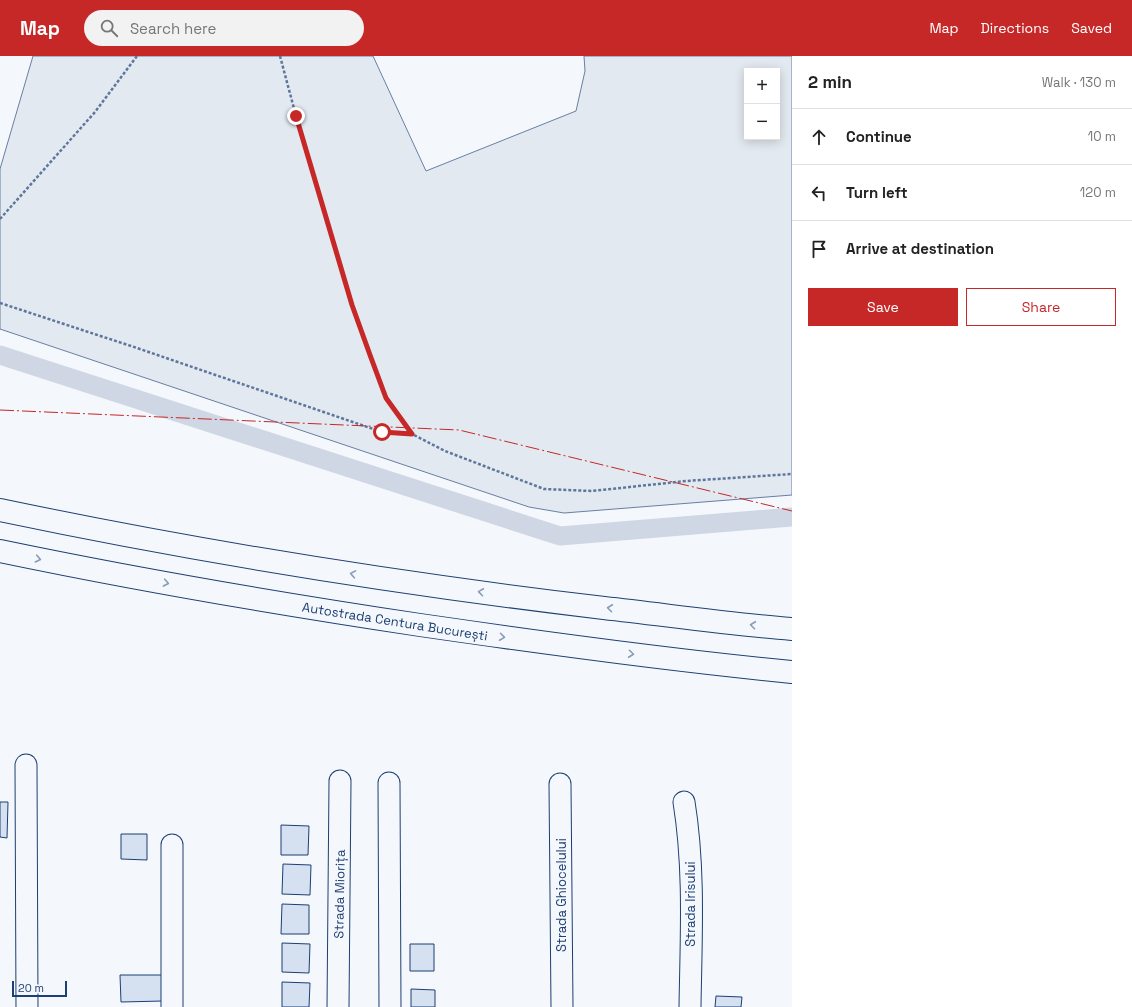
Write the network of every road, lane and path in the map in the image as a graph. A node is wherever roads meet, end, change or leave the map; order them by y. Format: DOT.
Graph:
graph roads {
  1 [pos="137,56"];
  2 [pos="280,56"];
  3 [pos="0,219"];
  4 [pos="0,303"];
  5 [pos="412,434"];
  6 [pos="792,474"];
  7 [pos="0,510"];
  8 [pos="0,551"];
  9 [pos="792,629"];
  10 [pos="792,672"];
  11 [pos="26,765"];
  12 [pos="340,781"];
  13 [pos="389,783"];
  14 [pos="560,784"];
  15 [pos="684,802"];
  16 [pos="172,845"];
  17 [pos="27,1007"];
  18 [pos="172,1007"];
  19 [pos="338,1007"];
  20 [pos="390,1007"];
  21 [pos="562,1007"];
  22 [pos="690,1007"];
  1 -- 3 [label="path"];
  2 -- 5 [label="path"];
  4 -- 5 [label="path"];
  5 -- 6 [label="path"];
  9 -- 7 [label="highway, one-way"];
  8 -- 10 [label="highway, Autostrada Centura București, one-way"];
  11 -- 17 [label="street"];
  12 -- 19 [label="street, Strada Miorița"];
  13 -- 20 [label="street"];
  14 -- 21 [label="street, Strada Ghiocelului"];
  15 -- 22 [label="street, Strada Irisului"];
  16 -- 18 [label="street"];
}
